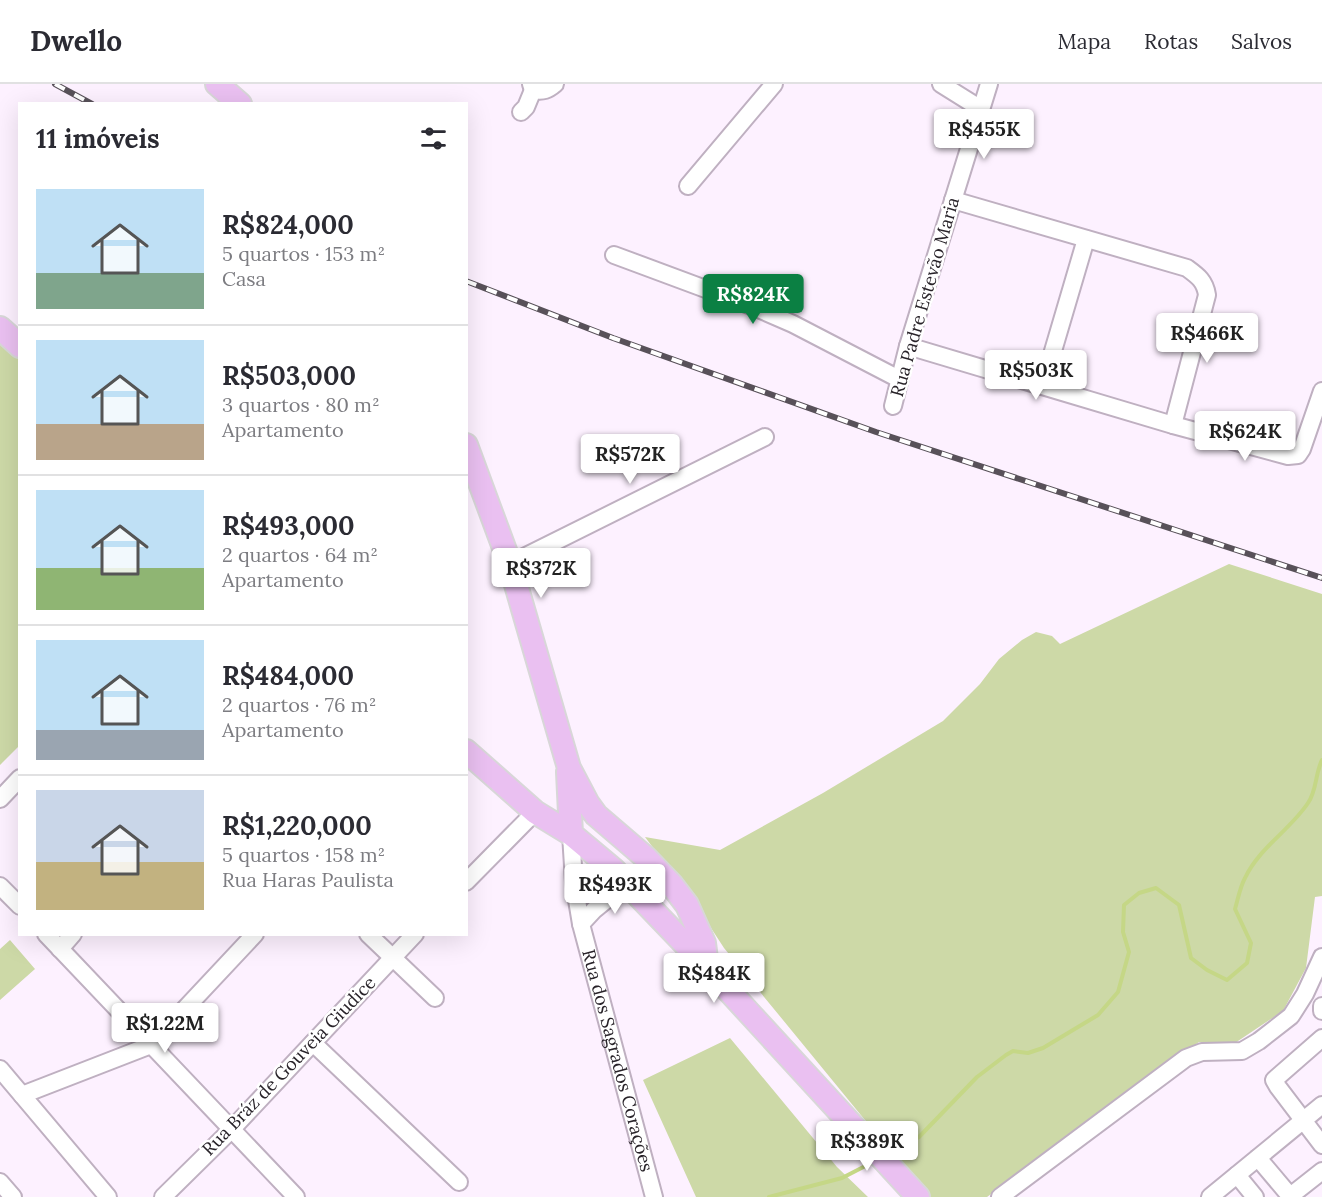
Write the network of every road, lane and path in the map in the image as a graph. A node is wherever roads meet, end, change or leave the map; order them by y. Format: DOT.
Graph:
graph roads {
  1 [pos="217,84"];
  2 [pos="555,84"];
  3 [pos="774,84"];
  4 [pos="940,84"];
  5 [pos="989,84"];
  6 [pos="532,87"];
  7 [pos="238,102"];
  8 [pos="981,110"];
  9 [pos="521,112"];
  10 [pos="688,186"];
  11 [pos="953,200"];
  12 [pos="1086,239"];
  13 [pos="614,255"];
  14 [pos="0,328"];
  15 [pos="18,344"];
  16 [pos="908,346"];
  17 [pos="899,379"];
  18 [pos="1043,385"];
  19 [pos="1322,391"];
  20 [pos="893,406"];
  21 [pos="1173,425"];
  22 [pos="765,437"];
  23 [pos="468,451"];
  24 [pos="510,564"];
  25 [pos="468,753"];
  26 [pos="568,768"];
  27 [pos="18,780"];
  28 [pos="0,799"];
  29 [pos="535,812"];
  30 [pos="571,834"];
  31 [pos="645,857"];
  32 [pos="468,880"];
  33 [pos="627,883"];
  34 [pos="0,886"];
  35 [pos="18,904"];
  36 [pos="581,924"];
  37 [pos="48,936"];
  38 [pos="71,936"];
  39 [pos="253,936"];
  40 [pos="370,936"];
  41 [pos="413,936"];
  42 [pos="60,949"];
  43 [pos="393,957"];
  44 [pos="1322,957"];
  45 [pos="707,967"];
  46 [pos="435,998"];
  47 [pos="1322,1006"];
  48 [pos="1322,1011"];
  49 [pos="1322,1038"];
  50 [pos="313,1043"];
  51 [pos="151,1045"];
  52 [pos="0,1069"];
  53 [pos="6,1087"];
  54 [pos="22,1095"];
  55 [pos="1322,1106"];
  56 [pos="1303,1121"];
  57 [pos="231,1130"];
  58 [pos="1322,1144"];
  59 [pos="1258,1158"];
  60 [pos="1322,1171"];
  61 [pos="1237,1175"];
  62 [pos="0,1182"];
  63 [pos="459,1182"];
  64 [pos="1215,1195"];
  65 [pos="1289,1196"];
  66 [pos="13,1197"];
  67 [pos="108,1197"];
  68 [pos="163,1197"];
  69 [pos="296,1197"];
  70 [pos="654,1197"];
  71 [pos="918,1197"];
  72 [pos="1000,1197"];
  73 [pos="1255,1197"];
  1 -- 7 [label="main road"];
  2 -- 6 [label="street"];
  3 -- 10 [label="street"];
  4 -- 8 [label="street"];
  5 -- 8 [label="street, Rua Padre Estevão Maria"];
  6 -- 9 [label="street"];
  8 -- 11 [label="street, Rua Padre Estevão Maria"];
  11 -- 12 [label="street"];
  11 -- 16 [label="street, Rua Padre Estevão Maria"];
  12 -- 18 [label="street"];
  12 -- 21 [label="street"];
  13 -- 17 [label="street"];
  14 -- 15 [label="main road"];
  16 -- 17 [label="street, Rua Padre Estevão Maria"];
  16 -- 18 [label="street"];
  17 -- 20 [label="street, Rua Padre Estevão Maria"];
  18 -- 21 [label="street"];
  19 -- 21 [label="street"];
  22 -- 24 [label="street"];
  23 -- 24 [label="main road"];
  24 -- 26 [label="main road"];
  25 -- 29 [label="main road"];
  26 -- 30 [label="main road"];
  26 -- 31 [label="main road"];
  27 -- 28 [label="street"];
  29 -- 30 [label="main road"];
  29 -- 32 [label="street"];
  30 -- 33 [label="main road"];
  30 -- 36 [label="street, Rua dos Sagrados Corações"];
  31 -- 33 [label="main road"];
  31 -- 45 [label="main road"];
  33 -- 36 [label="street"];
  33 -- 45 [label="main road"];
  34 -- 35 [label="street"];
  36 -- 70 [label="street, Rua dos Sagrados Corações"];
  37 -- 42 [label="street"];
  38 -- 42 [label="street"];
  39 -- 51 [label="street"];
  40 -- 43 [label="street"];
  41 -- 43 [label="street, Rua Bráz de Gouveia Giudice"];
  42 -- 51 [label="street"];
  43 -- 46 [label="street"];
  43 -- 50 [label="street, Rua Bráz de Gouveia Giudice"];
  44 -- 72 [label="street"];
  45 -- 71 [label="main road"];
  47 -- 48 [label="street"];
  49 -- 56 [label="street"];
  50 -- 57 [label="street, Rua Bráz de Gouveia Giudice"];
  50 -- 63 [label="street"];
  51 -- 54 [label="street"];
  51 -- 57 [label="street"];
  52 -- 53 [label="street"];
  53 -- 54 [label="street"];
  54 -- 67 [label="street"];
  55 -- 56 [label="street"];
  56 -- 58 [label="street"];
  56 -- 59 [label="street"];
  57 -- 68 [label="street, Rua Bráz de Gouveia Giudice"];
  57 -- 69 [label="street"];
  59 -- 61 [label="street"];
  59 -- 65 [label="street"];
  60 -- 65 [label="street"];
  61 -- 64 [label="street"];
  61 -- 73 [label="street"];
  62 -- 66 [label="street"];
}
